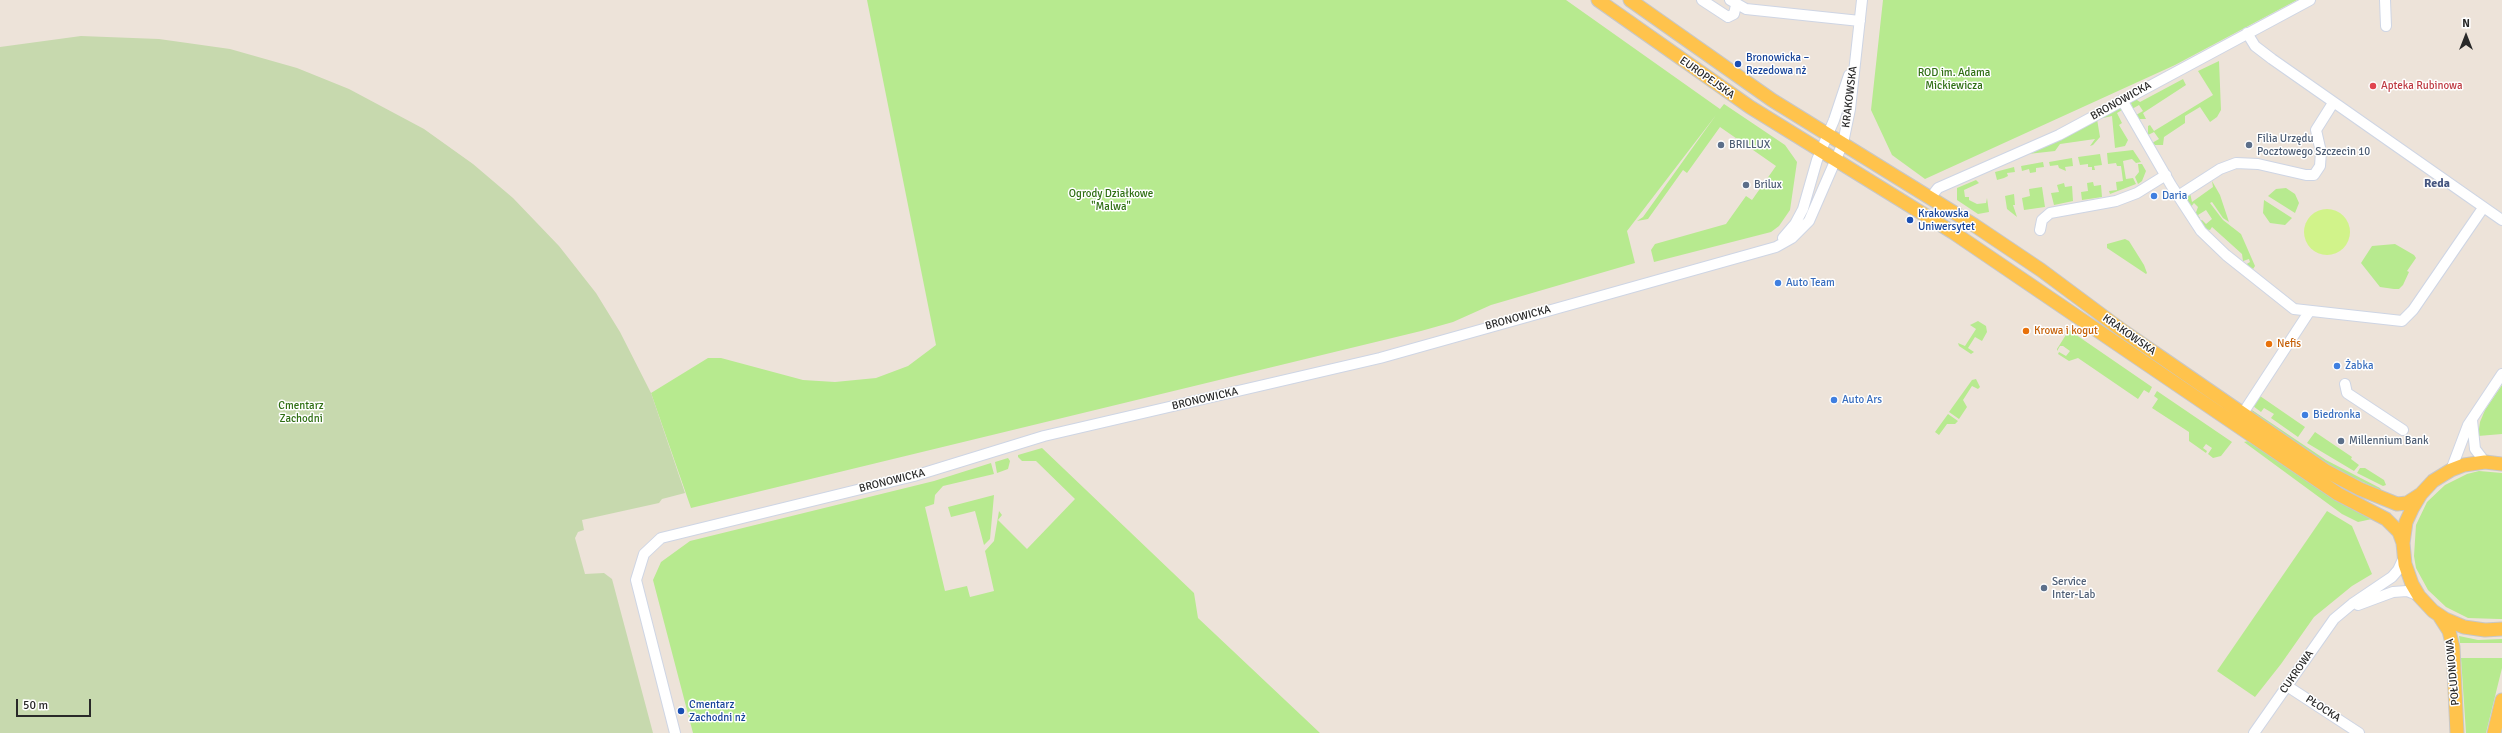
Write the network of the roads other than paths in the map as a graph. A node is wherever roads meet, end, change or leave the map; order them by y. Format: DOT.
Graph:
graph roads {
  1 [pos="1598,0"];
  2 [pos="1630,0"];
  3 [pos="1702,0"];
  4 [pos="1862,0"];
  5 [pos="2310,0"];
  6 [pos="2385,0"];
  7 [pos="1733,2"];
  8 [pos="1860,21"];
  9 [pos="2386,26"];
  10 [pos="2247,33"];
  11 [pos="1856,51"];
  12 [pos="2122,100"];
  13 [pos="2333,103"];
  14 [pos="1828,134"];
  15 [pos="1843,143"];
  16 [pos="1820,151"];
  17 [pos="1836,160"];
  18 [pos="2166,175"];
  19 [pos="1931,196"];
  20 [pos="2178,196"];
  21 [pos="2483,208"];
  22 [pos="2502,220"];
  23 [pos="2040,230"];
  24 [pos="1755,254"];
  25 [pos="2309,312"];
  26 [pos="2502,374"];
  27 [pos="2345,384"];
  28 [pos="2243,413"];
  29 [pos="2474,415"];
  30 [pos="2403,430"];
  31 [pos="2502,456"];
  32 [pos="2492,463"];
  33 [pos="2451,470"];
  34 [pos="2421,494"];
  35 [pos="2403,543"];
  36 [pos="2404,557"];
  37 [pos="2419,596"];
  38 [pos="2342,613"];
  39 [pos="2439,615"];
  40 [pos="2502,629"];
  41 [pos="2287,686"];
  42 [pos="2502,700"];
  43 [pos="675,733"];
  44 [pos="2254,733"];
  45 [pos="2359,733"];
  46 [pos="2457,733"];
  47 [pos="2494,733"];
  1 -- 16 [label="main road, EUROPEJSKA"];
  2 -- 14 [label="main road, EUROPEJSKA"];
  3 -- 7 [label="street"];
  4 -- 8 [label="street, KRAKOWSKA"];
  5 -- 10 [label="street, BRONOWICKA"];
  6 -- 9 [label="street"];
  7 -- 8 [label="street"];
  8 -- 11 [label="street, KRAKOWSKA"];
  10 -- 12 [label="street, BRONOWICKA"];
  10 -- 13 [label="street"];
  11 -- 14 [label="street, KRAKOWSKA"];
  11 -- 15 [label="street, KRAKOWSKA"];
  12 -- 18 [label="street"];
  12 -- 19 [label="street, BRONOWICKA"];
  13 -- 20 [label="street"];
  13 -- 21 [label="street"];
  14 -- 15 [label="main road, KRAKOWSKA"];
  14 -- 16 [label="street, KRAKOWSKA"];
  15 -- 17 [label="street, KRAKOWSKA"];
  15 -- 19 [label="main road, KRAKOWSKA"];
  16 -- 17 [label="main road, KRAKOWSKA"];
  16 -- 24 [label="street, BRONOWICKA"];
  17 -- 24 [label="street, BRONOWICKA"];
  17 -- 35 [label="main road, KRAKOWSKA"];
  18 -- 20 [label="street"];
  18 -- 23 [label="street"];
  19 -- 28 [label="main road, KRAKOWSKA"];
  20 -- 25 [label="street"];
  21 -- 22 [label="street"];
  21 -- 25 [label="street"];
  24 -- 43 [label="street, BRONOWICKA"];
  25 -- 28 [label="street"];
  26 -- 29 [label="street"];
  27 -- 30 [label="street"];
  28 -- 34 [label="main road, KRAKOWSKA"];
  29 -- 32 [label="street"];
  29 -- 33 [label="street"];
  31 -- 32 [label="main road"];
  32 -- 33 [label="main road"];
  33 -- 34 [label="main road"];
  34 -- 35 [label="main road"];
  35 -- 36 [label="main road"];
  36 -- 37 [label="main road"];
  36 -- 38 [label="street, CUKROWA"];
  37 -- 38 [label="street, CUKROWA"];
  37 -- 39 [label="main road"];
  38 -- 41 [label="street, CUKROWA"];
  39 -- 40 [label="main road"];
  39 -- 46 [label="main road, POŁUDNIOWA"];
  41 -- 44 [label="street, CUKROWA"];
  41 -- 45 [label="street, PŁOCKA"];
  42 -- 47 [label="main road"];
}
